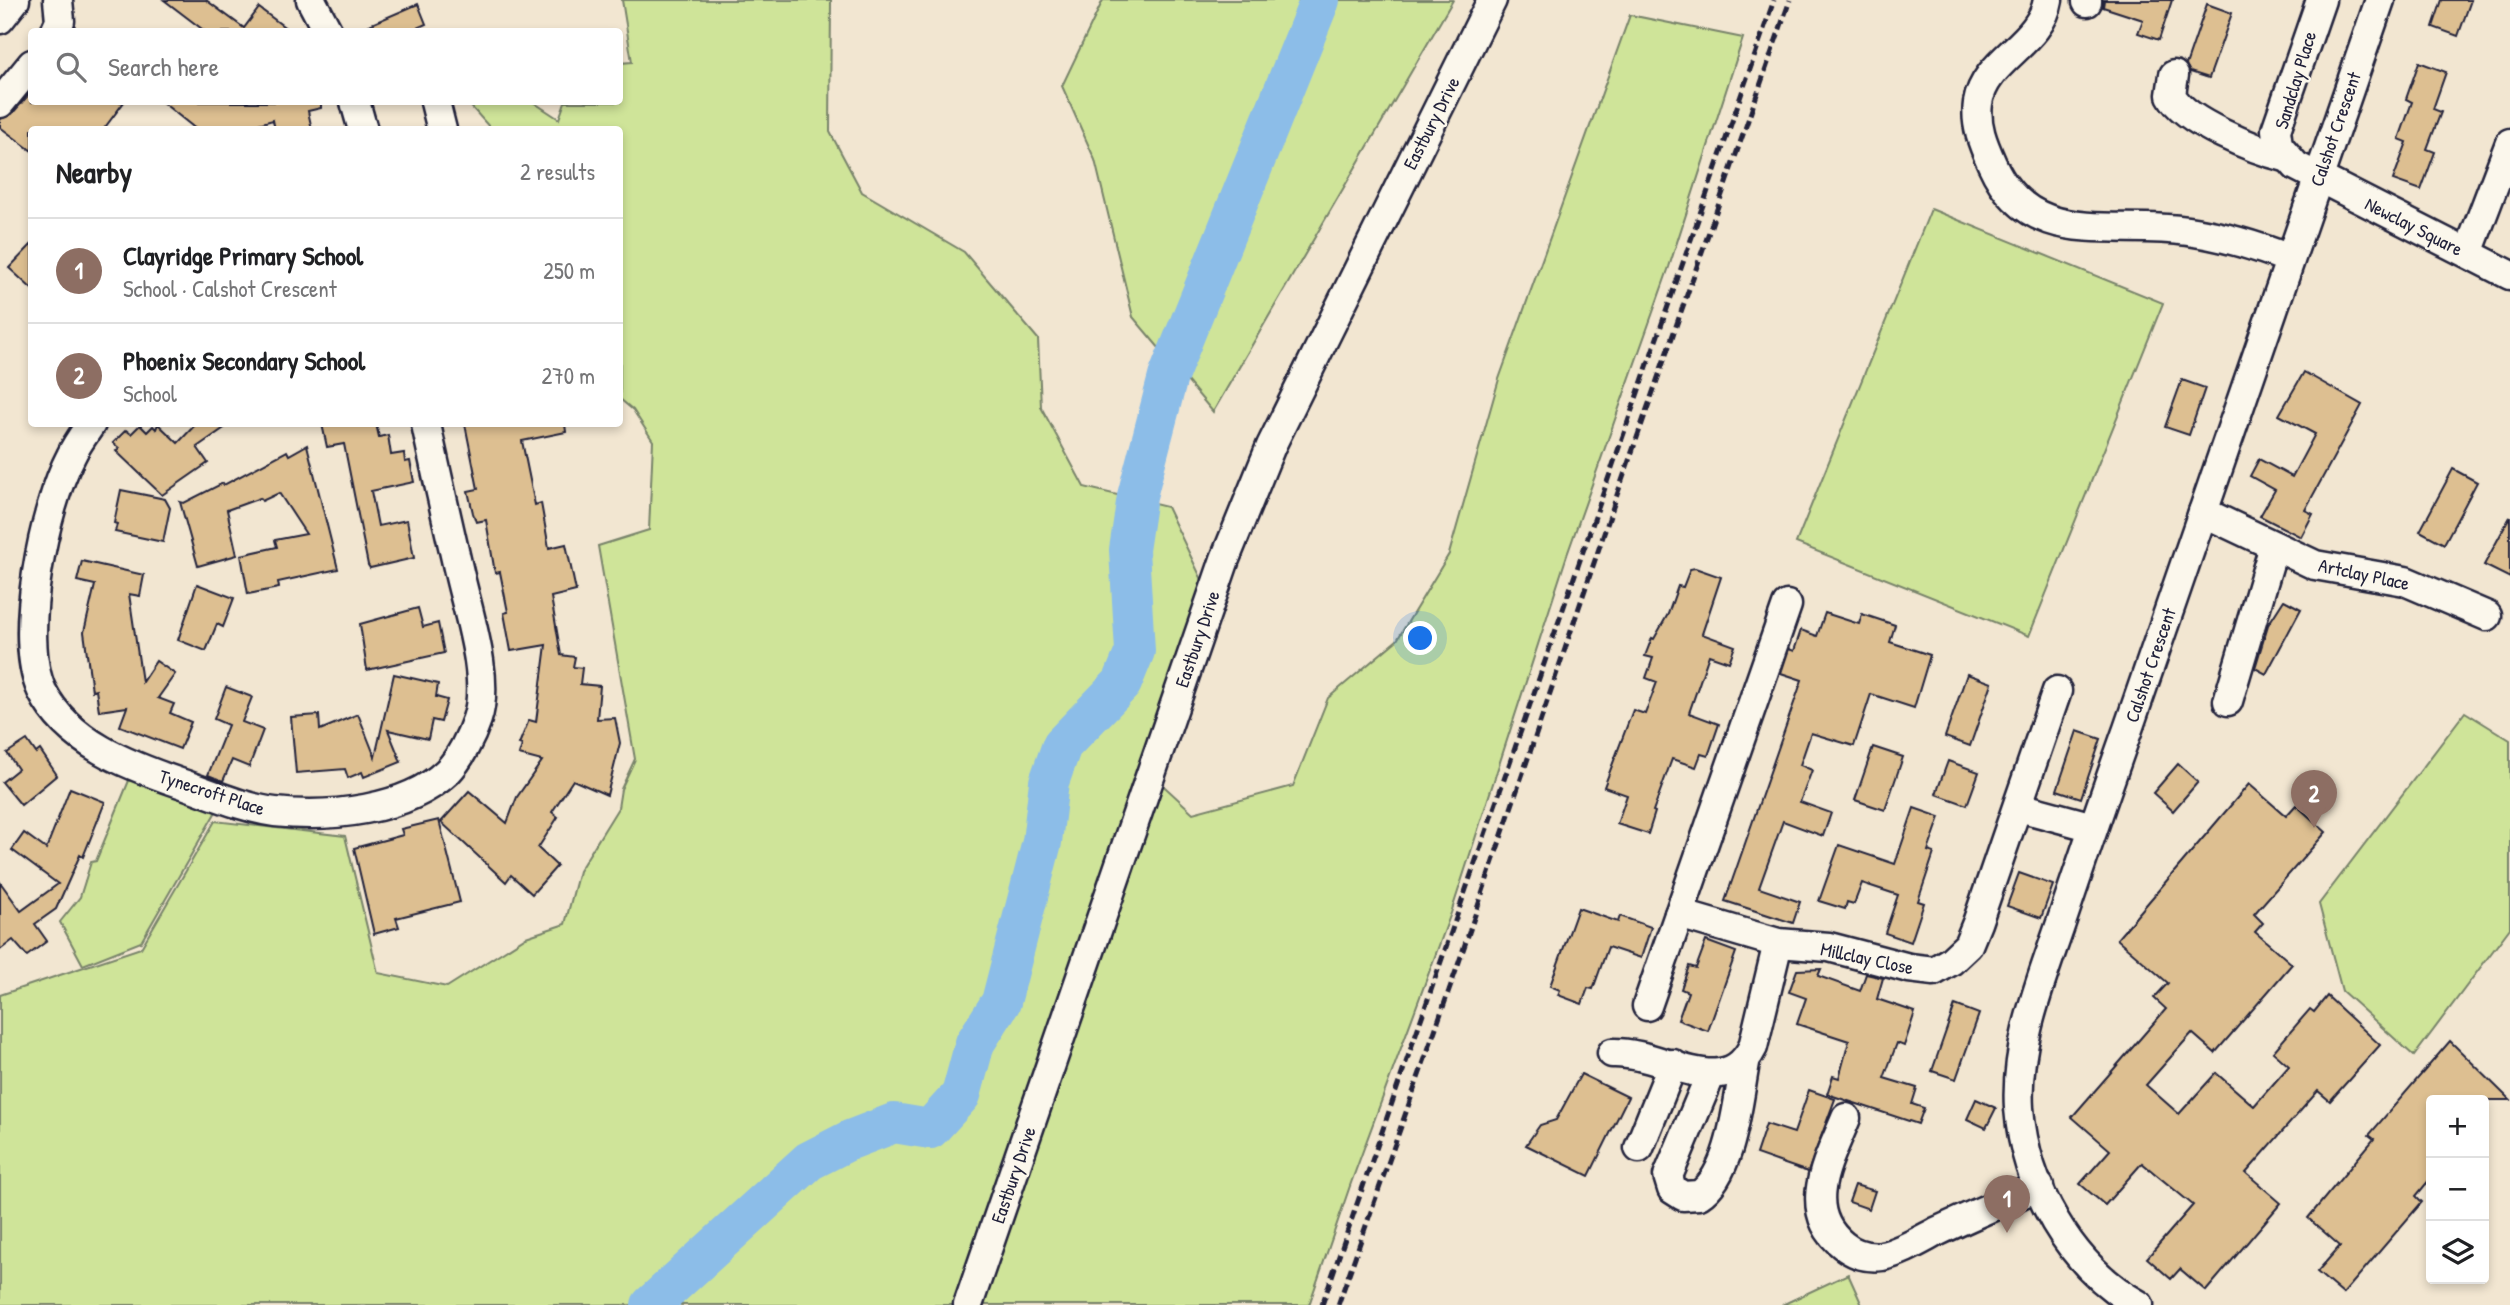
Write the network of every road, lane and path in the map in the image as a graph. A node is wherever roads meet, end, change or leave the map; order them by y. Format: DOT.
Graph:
graph roads {
  1 [pos="15,0"];
  2 [pos="58,0"];
  3 [pos="1492,0"];
  4 [pos="2048,0"];
  5 [pos="2380,0"];
  6 [pos="2314,2"];
  7 [pos="0,19"];
  8 [pos="57,28"];
  9 [pos="28,69"];
  10 [pos="2174,75"];
  11 [pos="0,103"];
  12 [pos="356,105"];
  13 [pos="436,105"];
  14 [pos="362,126"];
  15 [pos="441,126"];
  16 [pos="2510,143"];
  17 [pos="2285,157"];
  18 [pos="2318,177"];
  19 [pos="2468,253"];
  20 [pos="2290,259"];
  21 [pos="2510,275"];
  22 [pos="89,427"];
  23 [pos="427,427"];
  24 [pos="2203,512"];
  25 [pos="2274,546"];
  26 [pos="1787,606"];
  27 [pos="2487,616"];
  28 [pos="2057,691"];
  29 [pos="2228,701"];
  30 [pos="2018,807"];
  31 [pos="2093,827"];
  32 [pos="1679,914"];
  33 [pos="1778,943"];
  34 [pos="1647,1006"];
  35 [pos="1612,1053"];
  36 [pos="1745,1063"];
  37 [pos="1673,1064"];
  38 [pos="1710,1076"];
  39 [pos="1846,1118"];
  40 [pos="1639,1148"];
  41 [pos="2039,1186"];
  42 [pos="968,1305"];
  43 [pos="2139,1305"];
  1 -- 7 [label="street"];
  2 -- 8 [label="street"];
  3 -- 42 [label="street, Eastbury Drive"];
  4 -- 20 [label="street"];
  5 -- 18 [label="street, Calshot Crescent"];
  6 -- 17 [label="street, Sandclay Place"];
  9 -- 11 [label="street"];
  10 -- 17 [label="street"];
  12 -- 14 [label="street"];
  13 -- 15 [label="street"];
  16 -- 19 [label="street"];
  17 -- 18 [label="street, Sandclay Place"];
  18 -- 19 [label="street, Newclay Square"];
  18 -- 20 [label="street, Calshot Crescent"];
  19 -- 21 [label="street, Newclay Square"];
  20 -- 24 [label="street, Calshot Crescent"];
  22 -- 23 [label="street, Tynecroft Place"];
  24 -- 25 [label="street, Artclay Place"];
  24 -- 31 [label="street, Calshot Crescent"];
  25 -- 27 [label="street, Artclay Place"];
  25 -- 29 [label="street"];
  26 -- 32 [label="street"];
  28 -- 30 [label="street, Millclay Close"];
  30 -- 31 [label="street"];
  30 -- 33 [label="street, Millclay Close"];
  31 -- 41 [label="street, Calshot Crescent"];
  32 -- 33 [label="street, Millclay Close"];
  32 -- 34 [label="street"];
  33 -- 36 [label="street"];
  35 -- 37 [label="street"];
  36 -- 38 [label="street"];
  36 -- 38 [label="street"];
  37 -- 38 [label="street"];
  37 -- 40 [label="street"];
  39 -- 41 [label="street"];
  41 -- 43 [label="street, Calshot Crescent"];
}
